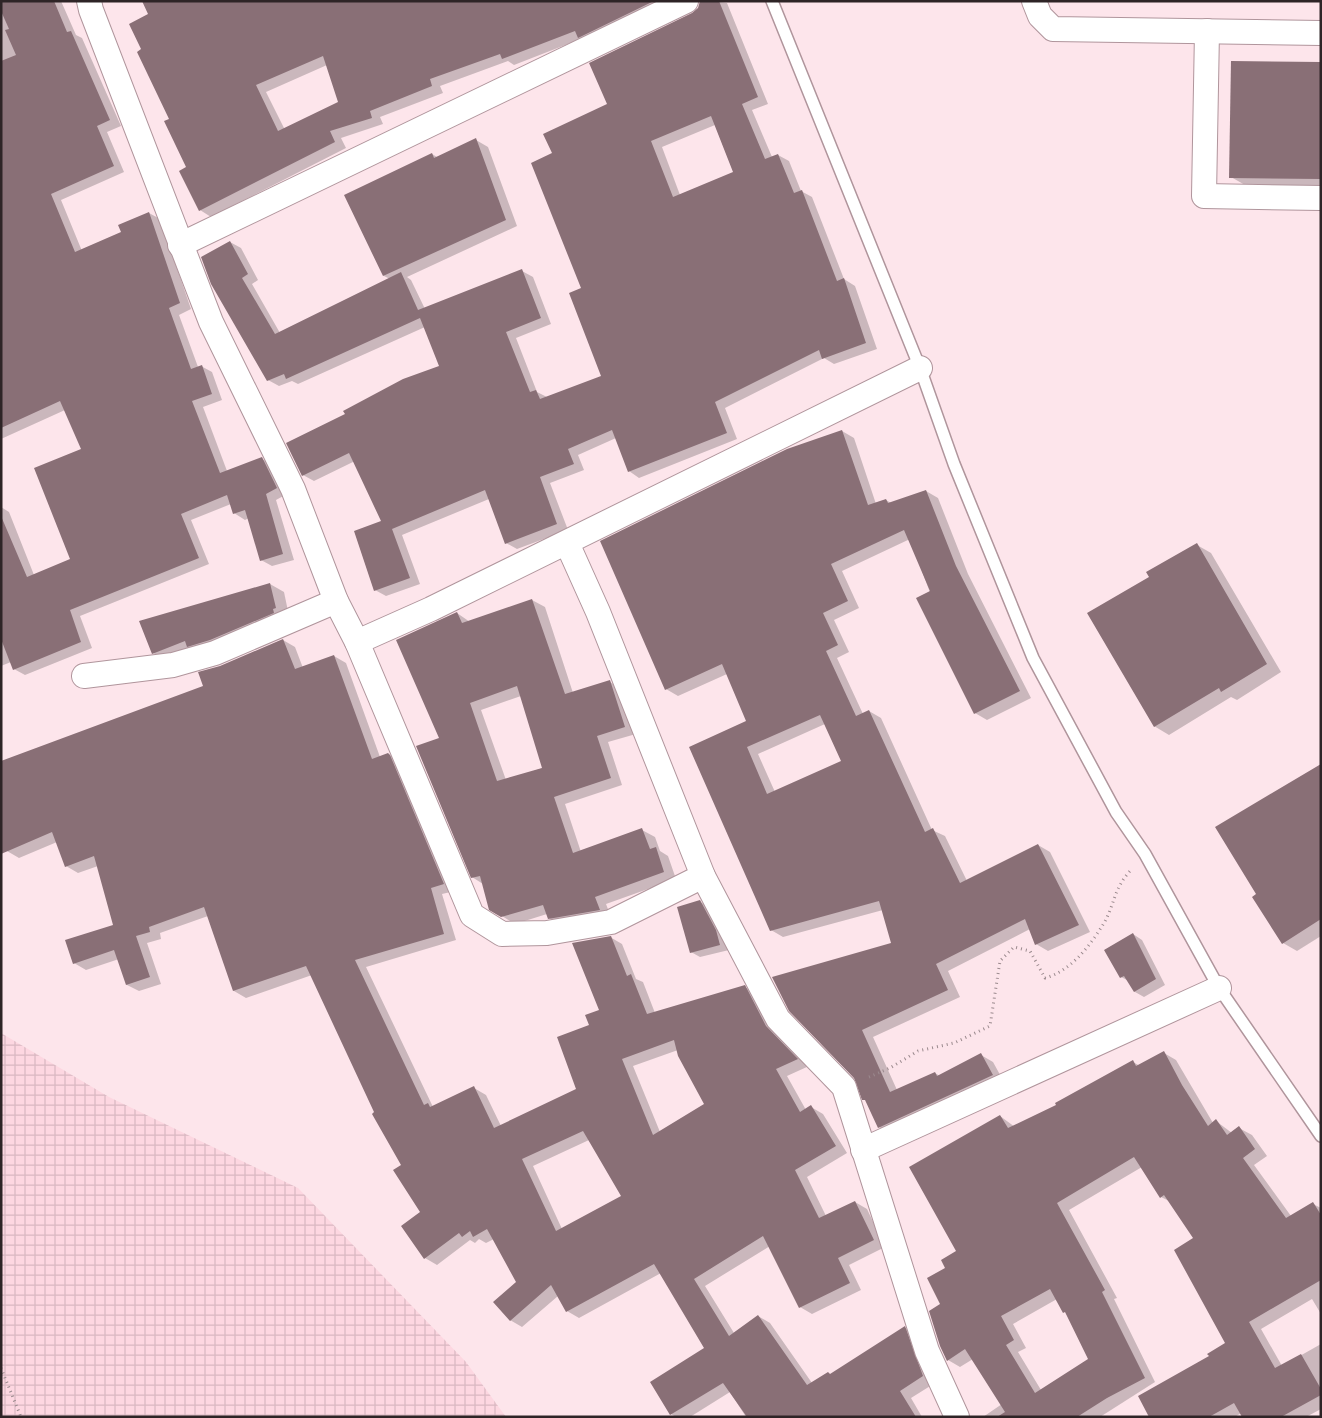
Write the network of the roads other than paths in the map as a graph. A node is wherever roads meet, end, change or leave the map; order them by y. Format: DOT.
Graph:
graph roads {
  1 [pos="89,1"];
  2 [pos="686,1"];
  3 [pos="772,1"];
  4 [pos="1034,1"];
  5 [pos="1206,31"];
  6 [pos="1321,33"];
  7 [pos="1321,198"];
  8 [pos="180,245"];
  9 [pos="920,368"];
  10 [pos="567,543"];
  11 [pos="336,601"];
  12 [pos="357,642"];
  13 [pos="84,676"];
  14 [pos="703,876"];
  15 [pos="1219,988"];
  16 [pos="1321,1136"];
  17 [pos="863,1150"];
  18 [pos="957,1417"];
  1 -- 8 [label="street"];
  2 -- 8 [label="street"];
  3 -- 9 [label="lane"];
  4 -- 5 [label="street"];
  5 -- 6 [label="street"];
  5 -- 7 [label="street"];
  8 -- 11 [label="street"];
  9 -- 10 [label="street"];
  9 -- 15 [label="lane"];
  10 -- 12 [label="street"];
  10 -- 14 [label="street"];
  11 -- 12 [label="street"];
  11 -- 13 [label="street"];
  12 -- 14 [label="street"];
  14 -- 17 [label="street"];
  15 -- 16 [label="lane"];
  15 -- 17 [label="street"];
  17 -- 18 [label="street"];
}
